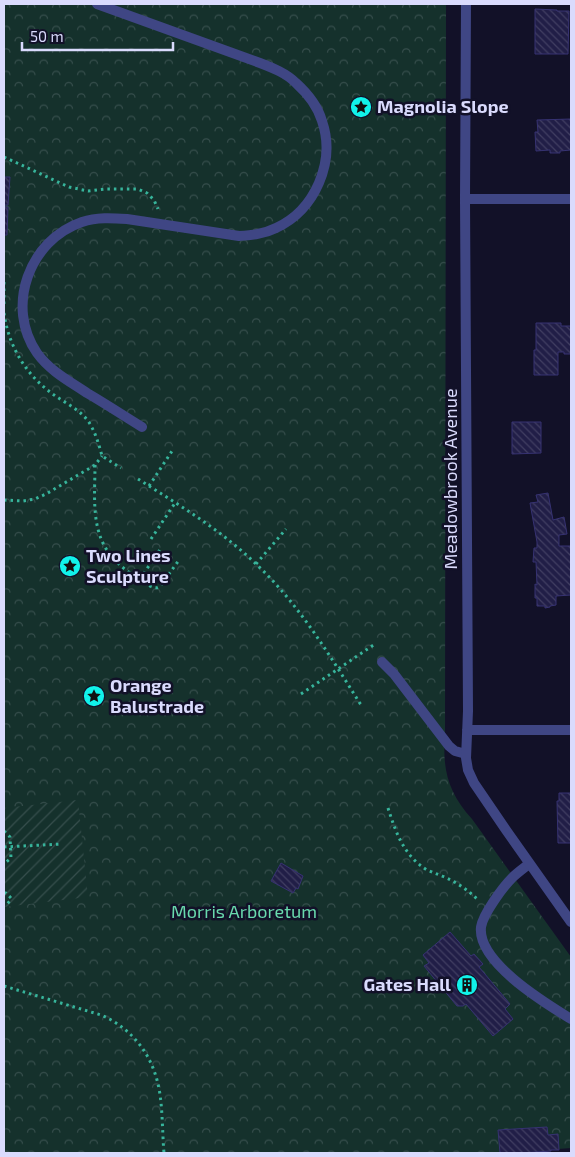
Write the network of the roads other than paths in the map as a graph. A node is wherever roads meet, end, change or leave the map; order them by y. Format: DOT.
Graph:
graph roads {
  1 [pos="96,4"];
  2 [pos="466,4"];
  3 [pos="466,199"];
  4 [pos="571,199"];
  5 [pos="142,428"];
  6 [pos="382,662"];
  7 [pos="467,730"];
  8 [pos="571,730"];
  9 [pos="466,754"];
  10 [pos="530,864"];
  11 [pos="571,922"];
  12 [pos="571,1019"];
  1 -- 5 [label="street"];
  2 -- 3 [label="street, Meadowbrook Avenue"];
  3 -- 4 [label="street"];
  3 -- 7 [label="street, Meadowbrook Avenue"];
  6 -- 9 [label="street"];
  7 -- 8 [label="street"];
  7 -- 9 [label="street, Meadowbrook Avenue"];
  9 -- 10 [label="street, Meadowbrook Avenue"];
  10 -- 11 [label="street, Meadowbrook Avenue"];
  10 -- 12 [label="street"];
}
